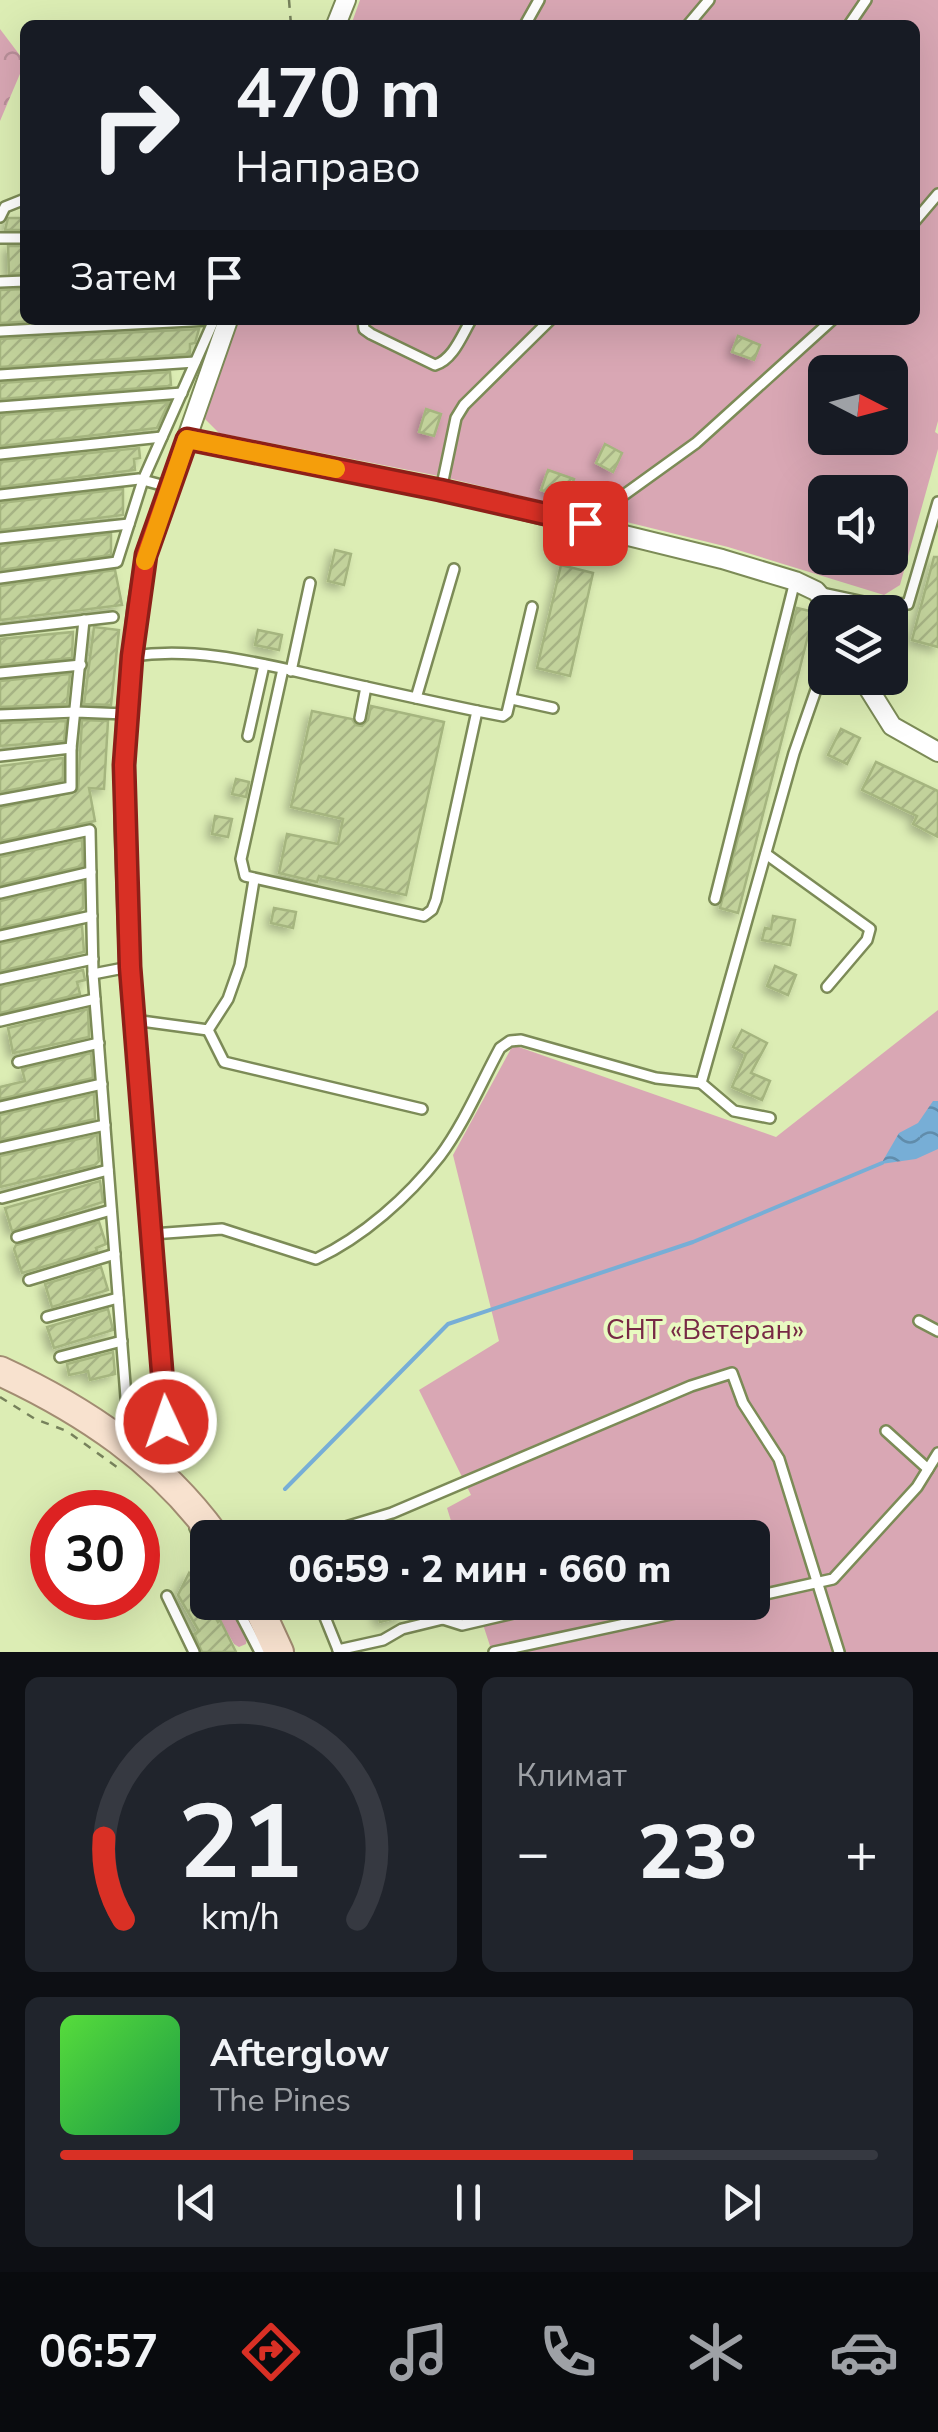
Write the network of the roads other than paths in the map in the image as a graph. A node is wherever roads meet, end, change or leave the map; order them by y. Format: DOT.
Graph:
graph roads {
  1 [pos="709,0"];
  2 [pos="692,20"];
  3 [pos="938,194"];
  4 [pos="20,201"];
  5 [pos="0,216"];
  6 [pos="920,216"];
  7 [pos="116,325"];
  8 [pos="210,325"];
  9 [pos="226,325"];
  10 [pos="364,325"];
  11 [pos="468,325"];
  12 [pos="545,325"];
  13 [pos="826,325"];
  14 [pos="0,331"];
  15 [pos="195,362"];
  16 [pos="0,376"];
  17 [pos="182,393"];
  18 [pos="0,407"];
  19 [pos="162,438"];
  20 [pos="187,439"];
  21 [pos="0,454"];
  22 [pos="143,480"];
  23 [pos="169,487"];
  24 [pos="440,490"];
  25 [pos="0,495"];
  26 [pos="938,502"];
  27 [pos="585,523"];
  28 [pos="129,524"];
  29 [pos="0,538"];
  30 [pos="454,569"];
  31 [pos="0,578"];
  32 [pos="794,581"];
  33 [pos="310,583"];
  34 [pos="816,591"];
  35 [pos="819,595"];
  36 [pos="833,595"];
  37 [pos="908,604"];
  38 [pos="532,606"];
  39 [pos="113,617"];
  40 [pos="84,620"];
  41 [pos="0,630"];
  42 [pos="132,656"];
  43 [pos="264,664"];
  44 [pos="80,665"];
  45 [pos="287,670"];
  46 [pos="0,673"];
  47 [pos="366,687"];
  48 [pos="814,695"];
  49 [pos="873,695"];
  50 [pos="416,698"];
  51 [pos="512,699"];
  52 [pos="553,708"];
  53 [pos="76,712"];
  54 [pos="477,712"];
  55 [pos="126,714"];
  56 [pos="0,715"];
  57 [pos="360,718"];
  58 [pos="248,736"];
  59 [pos="72,748"];
  60 [pos="938,752"];
  61 [pos="0,756"];
  62 [pos="0,800"];
  63 [pos="0,849"];
  64 [pos="766,854"];
  65 [pos="91,872"];
  66 [pos="254,880"];
  67 [pos="0,892"];
  68 [pos="715,899"];
  69 [pos="92,916"];
  70 [pos="0,936"];
  71 [pos="93,959"];
  72 [pos="130,967"];
  73 [pos="94,974"];
  74 [pos="0,979"];
  75 [pos="827,987"];
  76 [pos="95,999"];
  77 [pos="0,1020"];
  78 [pos="134,1020"];
  79 [pos="208,1030"];
  80 [pos="98,1043"];
  81 [pos="18,1062"];
  82 [pos="701,1083"];
  83 [pos="102,1084"];
  84 [pos="0,1107"];
  85 [pos="422,1110"];
  86 [pos="770,1118"];
  87 [pos="105,1126"];
  88 [pos="0,1148"];
  89 [pos="108,1170"];
  90 [pos="2,1198"];
  91 [pos="112,1210"];
  92 [pos="152,1234"];
  93 [pos="17,1236"];
  94 [pos="115,1254"];
  95 [pos="28,1280"];
  96 [pos="118,1298"];
  97 [pos="47,1317"];
  98 [pos="919,1321"];
  99 [pos="938,1332"];
  100 [pos="122,1341"];
  101 [pos="60,1357"];
  102 [pos="0,1372"];
  103 [pos="166,1422"];
  104 [pos="886,1431"];
  105 [pos="938,1454"];
  106 [pos="928,1469"];
  107 [pos="171,1485"];
  108 [pos="201,1520"];
  109 [pos="369,1520"];
  110 [pos="190,1522"];
  111 [pos="818,1584"];
  112 [pos="770,1594"];
  113 [pos="167,1596"];
  114 [pos="243,1620"];
  115 [pos="264,1620"];
  116 [pos="326,1620"];
  117 [pos="438,1620"];
  118 [pos="446,1620"];
  119 [pos="484,1620"];
  120 [pos="643,1620"];
  121 [pos="339,1651"];
  122 [pos="194,1652"];
  123 [pos="260,1652"];
  124 [pos="279,1652"];
  125 [pos="494,1652"];
  126 [pos="839,1652"];
  1 -- 2 [label="lane"];
  3 -- 6 [label="lane"];
  4 -- 5 [label="lane"];
  7 -- 14 [label="lane"];
  8 -- 15 [label="lane"];
  9 -- 20 [label="street"];
  10 -- 11 [label="lane"];
  12 -- 24 [label="lane"];
  13 -- 27 [label="lane"];
  15 -- 16 [label="lane"];
  15 -- 17 [label="lane"];
  17 -- 18 [label="lane"];
  17 -- 19 [label="lane"];
  19 -- 21 [label="lane"];
  19 -- 22 [label="lane"];
  20 -- 23 [label="street"];
  20 -- 24 [label="street"];
  22 -- 23 [label="lane"];
  22 -- 25 [label="lane"];
  22 -- 28 [label="lane"];
  23 -- 42 [label="street"];
  24 -- 27 [label="street"];
  26 -- 37 [label="lane"];
  27 -- 32 [label="street"];
  28 -- 29 [label="lane"];
  28 -- 31 [label="lane"];
  30 -- 50 [label="lane"];
  32 -- 34 [label="street"];
  32 -- 68 [label="lane"];
  33 -- 45 [label="lane"];
  34 -- 35 [label="street"];
  34 -- 36 [label="lane"];
  38 -- 51 [label="lane"];
  39 -- 40 [label="lane"];
  40 -- 41 [label="lane"];
  40 -- 44 [label="lane"];
  42 -- 43 [label="lane"];
  42 -- 55 [label="street"];
  43 -- 45 [label="lane"];
  43 -- 58 [label="lane"];
  44 -- 46 [label="lane"];
  44 -- 53 [label="lane"];
  45 -- 47 [label="lane"];
  45 -- 66 [label="lane"];
  47 -- 50 [label="lane"];
  47 -- 57 [label="lane"];
  48 -- 64 [label="lane"];
  49 -- 60 [label="street"];
  50 -- 54 [label="lane"];
  51 -- 52 [label="lane"];
  51 -- 54 [label="lane"];
  53 -- 55 [label="lane"];
  53 -- 56 [label="lane"];
  53 -- 59 [label="lane"];
  54 -- 66 [label="lane"];
  55 -- 72 [label="street"];
  59 -- 61 [label="lane"];
  59 -- 62 [label="lane"];
  63 -- 65 [label="lane"];
  64 -- 75 [label="lane"];
  64 -- 82 [label="lane"];
  65 -- 67 [label="lane"];
  65 -- 69 [label="lane"];
  66 -- 79 [label="lane"];
  69 -- 70 [label="lane"];
  69 -- 71 [label="lane"];
  71 -- 73 [label="lane"];
  71 -- 74 [label="lane"];
  72 -- 73 [label="lane"];
  72 -- 78 [label="street"];
  73 -- 76 [label="lane"];
  76 -- 77 [label="lane"];
  76 -- 80 [label="lane"];
  78 -- 79 [label="lane"];
  78 -- 92 [label="street"];
  79 -- 85 [label="lane"];
  80 -- 81 [label="lane"];
  80 -- 83 [label="lane"];
  82 -- 86 [label="lane"];
  82 -- 92 [label="lane"];
  83 -- 84 [label="lane"];
  83 -- 87 [label="lane"];
  87 -- 88 [label="lane"];
  87 -- 89 [label="lane"];
  89 -- 90 [label="lane"];
  89 -- 91 [label="lane"];
  91 -- 93 [label="lane"];
  91 -- 94 [label="lane"];
  92 -- 103 [label="street"];
  94 -- 95 [label="lane"];
  94 -- 96 [label="lane"];
  96 -- 97 [label="lane"];
  96 -- 100 [label="lane"];
  98 -- 99 [label="lane"];
  100 -- 101 [label="lane"];
  100 -- 103 [label="lane"];
  102 -- 107 [label="main road"];
  103 -- 107 [label="street"];
  104 -- 106 [label="lane"];
  105 -- 106 [label="lane"];
  106 -- 111 [label="lane"];
  107 -- 108 [label="main road"];
  107 -- 110 [label="lane"];
  109 -- 111 [label="lane"];
  111 -- 112 [label="lane"];
  111 -- 126 [label="lane"];
  113 -- 122 [label="lane"];
  114 -- 123 [label="lane"];
  115 -- 124 [label="main road"];
  116 -- 121 [label="lane"];
  117 -- 121 [label="lane"];
  118 -- 119 [label="lane"];
  120 -- 125 [label="lane"];
}
